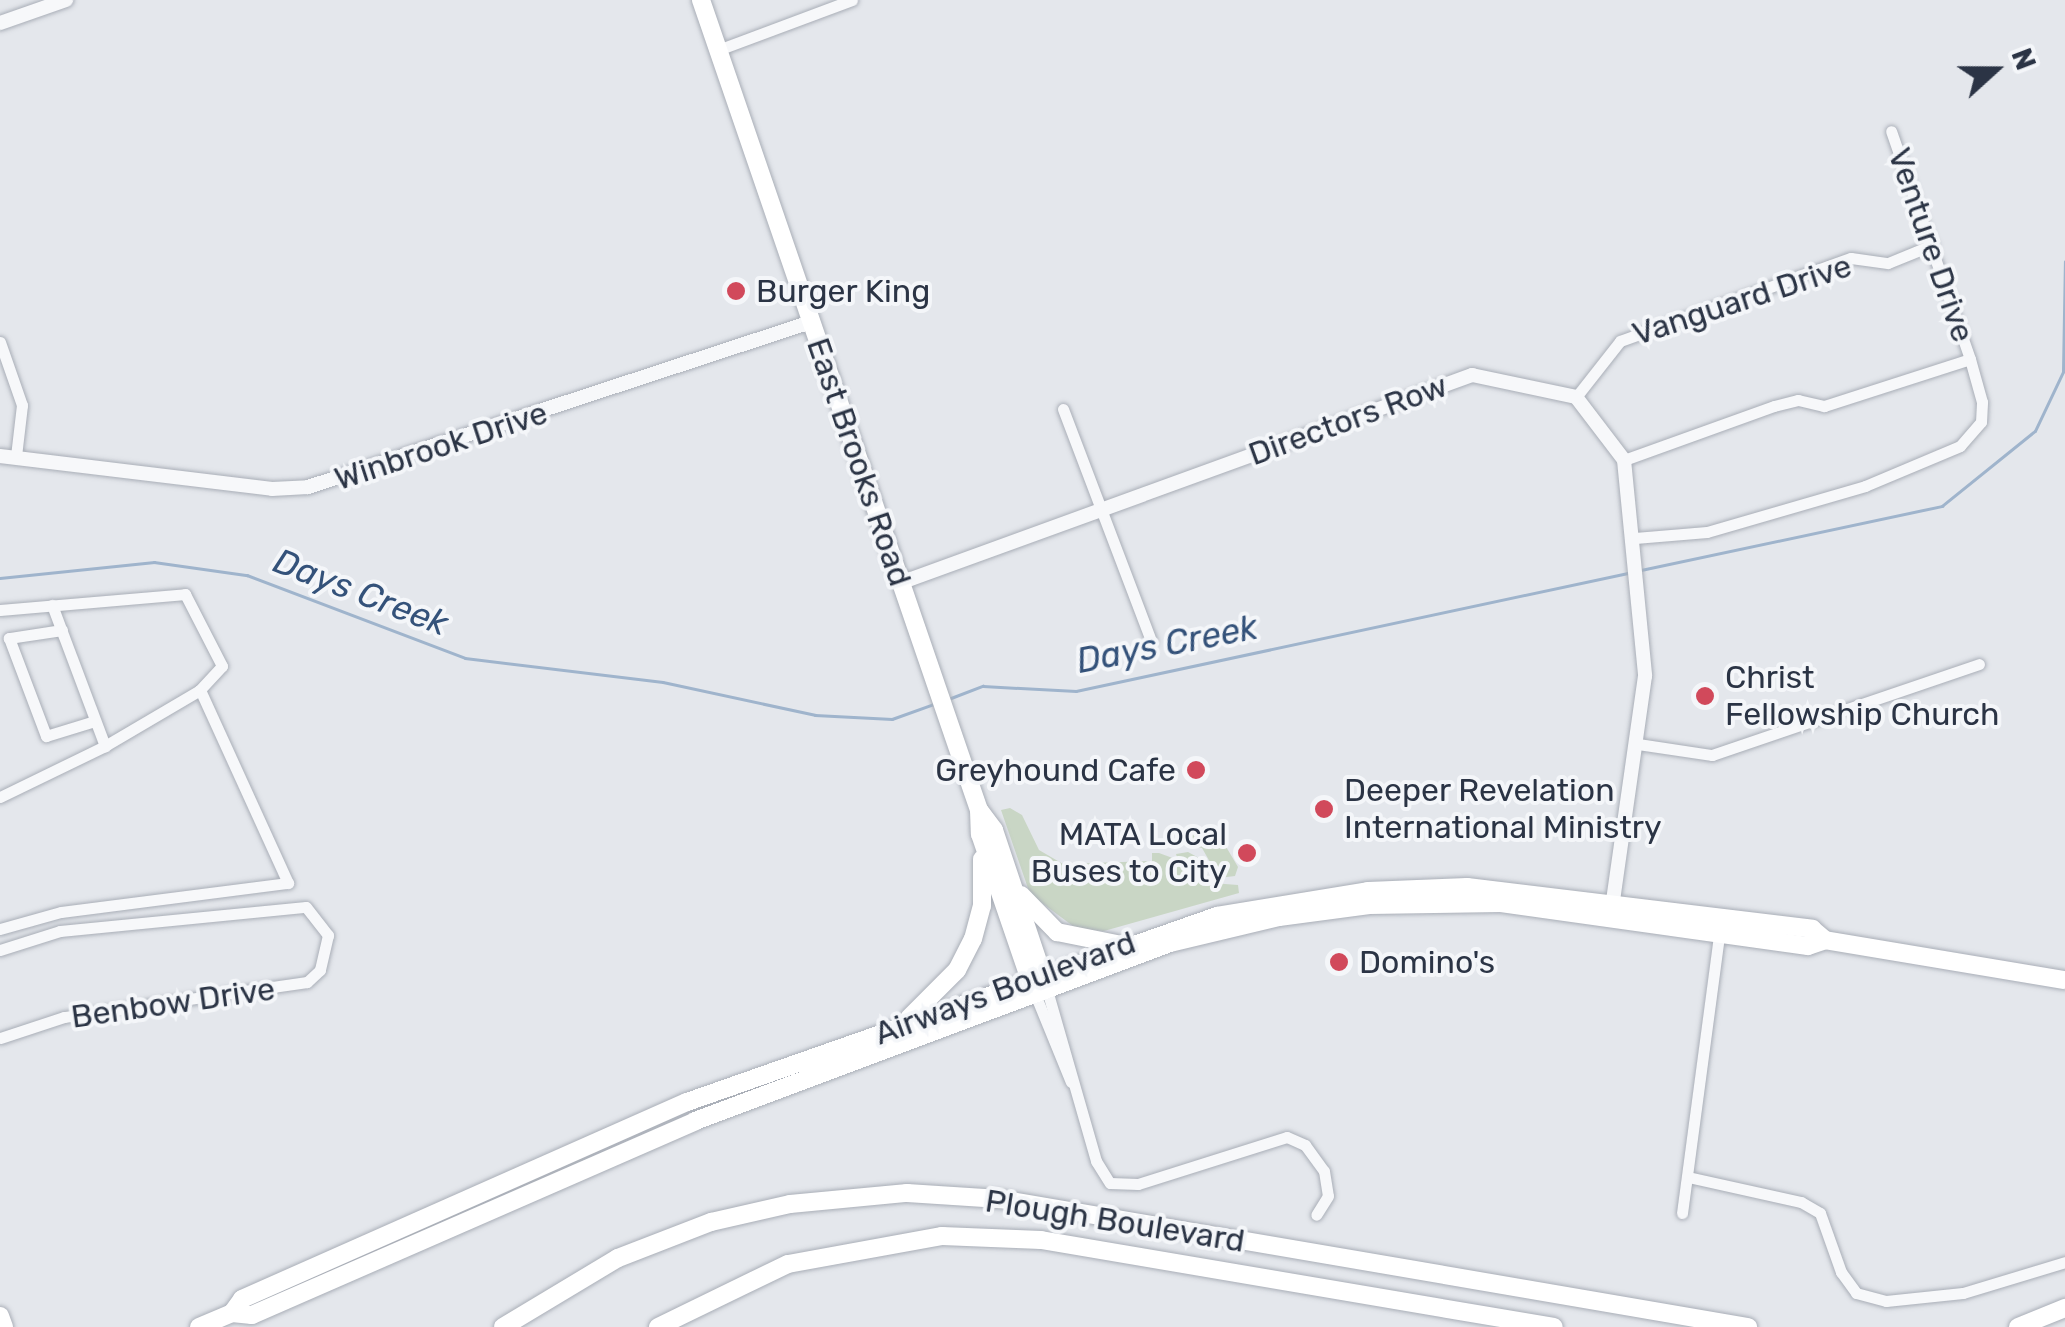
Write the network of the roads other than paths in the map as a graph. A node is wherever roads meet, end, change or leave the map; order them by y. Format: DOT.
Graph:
graph roads {
  1 [pos="66,0"];
  2 [pos="701,0"];
  3 [pos="852,0"];
  4 [pos="0,22"];
  5 [pos="718,50"];
  6 [pos="1891,131"];
  7 [pos="1932,245"];
  8 [pos="811,322"];
  9 [pos="0,342"];
  10 [pos="1970,359"];
  11 [pos="1576,397"];
  12 [pos="1063,409"];
  13 [pos="8,456"];
  14 [pos="1624,460"];
  15 [pos="1100,512"];
  16 [pos="1636,545"];
  17 [pos="900,582"];
  18 [pos="52,604"];
  19 [pos="0,610"];
  20 [pos="62,630"];
  21 [pos="1151,641"];
  22 [pos="1979,664"];
  23 [pos="200,690"];
  24 [pos="95,720"];
  25 [pos="1638,744"];
  26 [pos="105,746"];
  27 [pos="0,797"];
  28 [pos="979,810"];
  29 [pos="980,834"];
  30 [pos="1012,880"];
  31 [pos="1611,908"];
  32 [pos="1721,923"];
  33 [pos="0,929"];
  34 [pos="1182,932"];
  35 [pos="1128,944"];
  36 [pos="0,950"];
  37 [pos="2063,976"];
  38 [pos="1038,985"];
  39 [pos="901,1024"];
  40 [pos="0,1038"];
  41 [pos="1688,1177"];
  42 [pos="1682,1213"];
  43 [pos="1316,1215"];
  44 [pos="2065,1262"];
  45 [pos="718,1294"];
  46 [pos="2065,1308"];
  47 [pos="232,1313"];
  48 [pos="0,1316"];
  49 [pos="4,1327"];
  50 [pos="199,1327"];
  51 [pos="503,1327"];
  52 [pos="658,1327"];
  53 [pos="683,1327"];
  54 [pos="1554,1327"];
  55 [pos="1748,1327"];
  56 [pos="2018,1327"];
  1 -- 4 [label="street"];
  2 -- 5 [label="main road, East Brooks Road"];
  3 -- 5 [label="street"];
  5 -- 8 [label="main road, East Brooks Road"];
  6 -- 7 [label="street, Venture Drive"];
  7 -- 10 [label="street, Venture Drive"];
  7 -- 11 [label="street, Vanguard Drive"];
  8 -- 13 [label="street, Winbrook Drive"];
  8 -- 17 [label="main road, East Brooks Road"];
  9 -- 13 [label="street"];
  10 -- 14 [label="street"];
  10 -- 16 [label="street, Venture Drive"];
  11 -- 14 [label="street"];
  11 -- 15 [label="street, Directors Row"];
  12 -- 15 [label="street"];
  14 -- 16 [label="street"];
  15 -- 17 [label="street, Directors Row"];
  15 -- 21 [label="street"];
  16 -- 25 [label="street"];
  17 -- 28 [label="main road, East Brooks Road"];
  18 -- 19 [label="street"];
  18 -- 20 [label="street"];
  18 -- 23 [label="street"];
  20 -- 24 [label="street"];
  20 -- 24 [label="street"];
  22 -- 25 [label="street"];
  23 -- 26 [label="street"];
  23 -- 33 [label="street"];
  24 -- 26 [label="street"];
  25 -- 31 [label="street"];
  26 -- 27 [label="street"];
  28 -- 29 [label="main road, East Brooks Road"];
  28 -- 30 [label="main road, East Brooks Road"];
  29 -- 38 [label="main road, East Brooks Road"];
  29 -- 39 [label="main road"];
  30 -- 35 [label="main road"];
  30 -- 38 [label="main road, East Brooks Road"];
  31 -- 32 [label="main road, Airways Boulevard"];
  31 -- 34 [label="main road, Airways Boulevard"];
  32 -- 37 [label="main road, Airways Boulevard"];
  32 -- 41 [label="street"];
  34 -- 35 [label="main road, Airways Boulevard"];
  34 -- 38 [label="main road, Airways Boulevard"];
  35 -- 38 [label="main road, Airways Boulevard"];
  36 -- 40 [label="street, Benbow Drive"];
  38 -- 39 [label="main road, Airways Boulevard"];
  38 -- 43 [label="street, East Brooks Road"];
  38 -- 47 [label="main road, Airways Boulevard"];
  39 -- 47 [label="main road, Airways Boulevard"];
  41 -- 42 [label="street"];
  41 -- 44 [label="street"];
  45 -- 52 [label="main road, Plough Boulevard"];
  45 -- 53 [label="main road"];
  45 -- 54 [label="main road, Plough Boulevard"];
  46 -- 56 [label="main road"];
  47 -- 50 [label="main road, Airways Boulevard"];
  48 -- 49 [label="main road"];
  51 -- 55 [label="main road, Plough Boulevard"];
}
